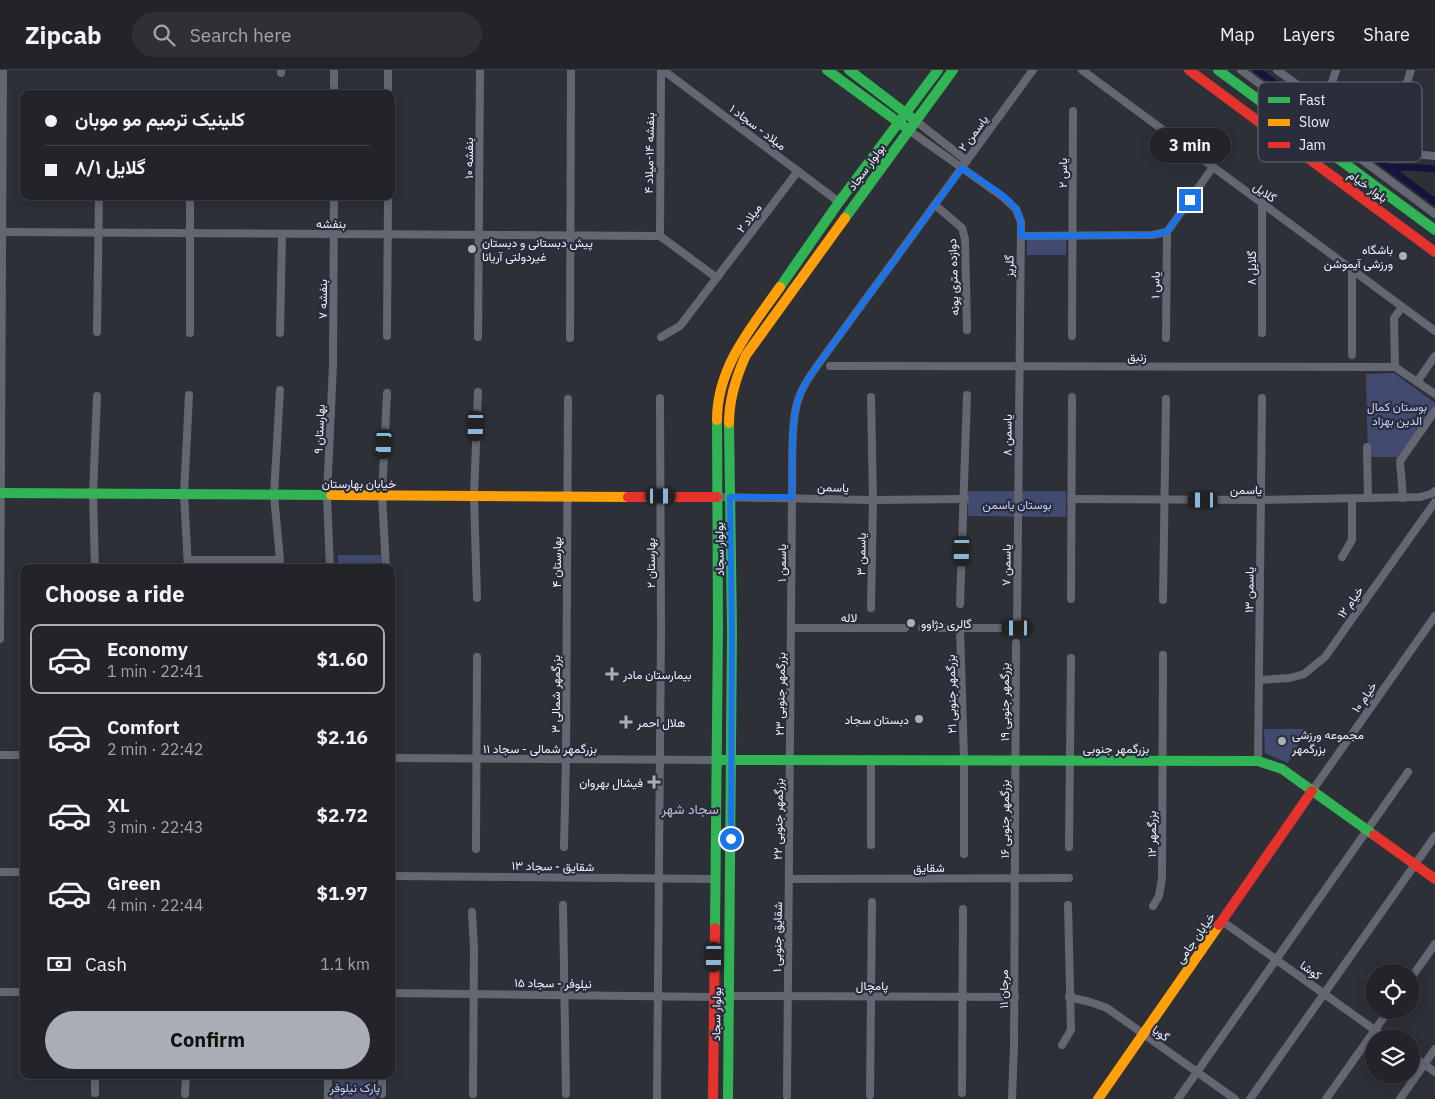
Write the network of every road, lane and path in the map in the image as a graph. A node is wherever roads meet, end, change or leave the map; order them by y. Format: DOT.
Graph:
graph roads {
  1 [pos="3,70"];
  2 [pos="334,70"];
  3 [pos="388,70"];
  4 [pos="480,70"];
  5 [pos="572,70"];
  6 [pos="662,70"];
  7 [pos="826,70"];
  8 [pos="849,70"];
  9 [pos="938,70"];
  10 [pos="953,70"];
  11 [pos="1033,70"];
  12 [pos="1082,70"];
  13 [pos="1189,70"];
  14 [pos="1218,70"];
  15 [pos="1241,70"];
  16 [pos="1277,70"];
  17 [pos="1336,70"];
  18 [pos="1411,70"];
  19 [pos="1235,82"];
  20 [pos="1293,82"];
  21 [pos="1332,82"];
  22 [pos="1407,82"];
  23 [pos="1258,83"];
  24 [pos="334,90"];
  25 [pos="388,90"];
  26 [pos="1224,96"];
  27 [pos="1258,99"];
  28 [pos="2,100"];
  29 [pos="1073,110"];
  30 [pos="906,114"];
  31 [pos="1258,121"];
  32 [pos="916,122"];
  33 [pos="900,123"];
  34 [pos="910,131"];
  35 [pos="1422,155"];
  36 [pos="1435,156"];
  37 [pos="967,161"];
  38 [pos="1313,162"];
  39 [pos="1343,162"];
  40 [pos="1365,162"];
  41 [pos="1213,167"];
  42 [pos="962,168"];
  43 [pos="798,171"];
  44 [pos="99,200"];
  45 [pos="190,200"];
  46 [pos="334,200"];
  47 [pos="388,200"];
  48 [pos="839,202"];
  49 [pos="1262,203"];
  50 [pos="935,205"];
  51 [pos="1435,214"];
  52 [pos="1435,230"];
  53 [pos="2,232"];
  54 [pos="1167,232"];
  55 [pos="98,233"];
  56 [pos="190,233"];
  57 [pos="282,234"];
  58 [pos="334,234"];
  59 [pos="387,234"];
  60 [pos="479,235"];
  61 [pos="570,236"];
  62 [pos="660,236"];
  63 [pos="1021,236"];
  64 [pos="1073,236"];
  65 [pos="1435,252"];
  66 [pos="1352,269"];
  67 [pos="717,278"];
  68 [pos="1402,307"];
  69 [pos="966,330"];
  70 [pos="1435,331"];
  71 [pos="97,332"];
  72 [pos="280,333"];
  73 [pos="190,334"];
  74 [pos="1262,334"];
  75 [pos="387,336"];
  76 [pos="1072,336"];
  77 [pos="478,337"];
  78 [pos="661,337"];
  79 [pos="570,338"];
  80 [pos="1166,338"];
  81 [pos="1352,356"];
  82 [pos="1435,356"];
  83 [pos="1,363"];
  84 [pos="333,365"];
  85 [pos="830,366"];
  86 [pos="1019,367"];
  87 [pos="1395,367"];
  88 [pos="1417,382"];
  89 [pos="280,390"];
  90 [pos="387,392"];
  91 [pos="478,392"];
  92 [pos="188,394"];
  93 [pos="1435,394"];
  94 [pos="967,395"];
  95 [pos="96,396"];
  96 [pos="871,397"];
  97 [pos="1072,397"];
  98 [pos="568,398"];
  99 [pos="660,398"];
  100 [pos="1262,398"];
  101 [pos="1166,399"];
  102 [pos="1435,411"];
  103 [pos="1367,447"];
  104 [pos="1435,491"];
  105 [pos="0,493"];
  106 [pos="93,494"];
  107 [pos="184,494"];
  108 [pos="274,495"];
  109 [pos="327,495"];
  110 [pos="382,495"];
  111 [pos="474,496"];
  112 [pos="568,496"];
  113 [pos="661,496"];
  114 [pos="717,497"];
  115 [pos="730,497"];
  116 [pos="792,497"];
  117 [pos="1368,498"];
  118 [pos="1403,498"];
  119 [pos="964,499"];
  120 [pos="1072,499"];
  121 [pos="1352,499"];
  122 [pos="873,500"];
  123 [pos="1164,500"];
  124 [pos="1261,500"];
  125 [pos="1018,502"];
  126 [pos="1435,502"];
  127 [pos="1342,557"];
  128 [pos="95,564"];
  129 [pos="188,564"];
  130 [pos="330,564"];
  131 [pos="386,564"];
  132 [pos="477,598"];
  133 [pos="1071,599"];
  134 [pos="1163,600"];
  135 [pos="960,604"];
  136 [pos="872,608"];
  137 [pos="1435,616"];
  138 [pos="0,624"];
  139 [pos="567,628"];
  140 [pos="792,628"];
  141 [pos="906,628"];
  142 [pos="922,628"];
  143 [pos="960,628"];
  144 [pos="0,639"];
  145 [pos="1016,643"];
  146 [pos="1163,655"];
  147 [pos="477,657"];
  148 [pos="1070,658"];
  149 [pos="1259,680"];
  150 [pos="0,755"];
  151 [pos="20,755"];
  152 [pos="395,758"];
  153 [pos="476,759"];
  154 [pos="566,759"];
  155 [pos="871,759"];
  156 [pos="660,760"];
  157 [pos="717,760"];
  158 [pos="731,760"];
  159 [pos="790,760"];
  160 [pos="964,760"];
  161 [pos="1016,760"];
  162 [pos="1069,760"];
  163 [pos="1162,760"];
  164 [pos="1258,761"];
  165 [pos="1408,772"];
  166 [pos="1312,791"];
  167 [pos="1367,830"];
  168 [pos="1435,836"];
  169 [pos="871,845"];
  170 [pos="564,847"];
  171 [pos="1069,847"];
  172 [pos="476,849"];
  173 [pos="964,854"];
  174 [pos="1415,864"];
  175 [pos="0,872"];
  176 [pos="20,872"];
  177 [pos="395,876"];
  178 [pos="659,878"];
  179 [pos="1015,878"];
  180 [pos="1069,878"];
  181 [pos="715,879"];
  182 [pos="789,879"];
  183 [pos="1435,879"];
  184 [pos="872,902"];
  185 [pos="563,905"];
  186 [pos="1068,905"];
  187 [pos="1153,906"];
  188 [pos="963,908"];
  189 [pos="472,912"];
  190 [pos="1222,921"];
  191 [pos="1435,944"];
  192 [pos="1276,959"];
  193 [pos="1420,965"];
  194 [pos="0,992"];
  195 [pos="20,992"];
  196 [pos="395,993"];
  197 [pos="1324,993"];
  198 [pos="474,994"];
  199 [pos="566,995"];
  200 [pos="658,996"];
  201 [pos="729,996"];
  202 [pos="787,996"];
  203 [pos="714,997"];
  204 [pos="870,997"];
  205 [pos="962,997"];
  206 [pos="1015,997"];
  207 [pos="1069,998"];
  208 [pos="1382,1019"];
  209 [pos="1375,1029"];
  210 [pos="1144,1034"];
  211 [pos="1365,1043"];
  212 [pos="1062,1046"];
  213 [pos="1435,1049"];
  214 [pos="1420,1061"];
  215 [pos="1424,1064"];
  216 [pos="1197,1072"];
  217 [pos="1435,1072"];
  218 [pos="95,1079"];
  219 [pos="186,1079"];
  220 [pos="328,1079"];
  221 [pos="382,1079"];
  222 [pos="95,1093"];
  223 [pos="962,1093"];
  224 [pos="185,1094"];
  225 [pos="382,1094"];
  226 [pos="473,1094"];
  227 [pos="566,1094"];
  228 [pos="870,1095"];
  229 [pos="787,1096"];
  230 [pos="328,1099"];
  231 [pos="657,1099"];
  232 [pos="712,1099"];
  233 [pos="728,1099"];
  234 [pos="1012,1099"];
  235 [pos="1098,1099"];
  236 [pos="1178,1099"];
  237 [pos="1235,1099"];
  238 [pos="1250,1099"];
  239 [pos="1326,1099"];
  240 [pos="1400,1099"];
  1 -- 28 [label="street"];
  2 -- 24 [label="street"];
  3 -- 25 [label="street"];
  4 -- 60 [label="street, بنفشه ۱۰"];
  5 -- 61 [label="street"];
  6 -- 43 [label="street, میلاد - سجاد ۱"];
  6 -- 62 [label="street, بنفشه ۱۴-میلاد ۴"];
  7 -- 33 [label="main road"];
  8 -- 30 [label="main road"];
  9 -- 30 [label="main road, بولوار سجاد"];
  10 -- 32 [label="main road, بولوار سجاد"];
  11 -- 37 [label="street, یاسمن ۲"];
  12 -- 41 [label="street, گلایل"];
  13 -- 26 [label="main road, بلوار خیام"];
  14 -- 19 [label="main road, بلوار خیام"];
  15 -- 23 [label="street"];
  16 -- 20 [label="street"];
  17 -- 21 [label="street"];
  18 -- 22 [label="street"];
  19 -- 26 [label="main road"];
  19 -- 27 [label="main road, بلوار خیام"];
  26 -- 31 [label="main road, بلوار خیام"];
  28 -- 53 [label="street"];
  29 -- 64 [label="street, یاس ۲"];
  30 -- 32 [label="main road"];
  30 -- 33 [label="main road, بولوار سجاد"];
  32 -- 34 [label="main road, بولوار سجاد"];
  32 -- 37 [label="street"];
  33 -- 34 [label="main road"];
  33 -- 48 [label="main road, بولوار سجاد"];
  34 -- 42 [label="street, گلریز"];
  34 -- 115 [label="main road, بولوار سجاد"];
  35 -- 36 [label="street"];
  37 -- 42 [label="street, یاسمن ۲"];
  38 -- 65 [label="main road, بلوار خیام"];
  39 -- 52 [label="main road, بلوار خیام"];
  40 -- 51 [label="street"];
  41 -- 49 [label="street, گلایل"];
  41 -- 54 [label="street"];
  42 -- 50 [label="street, یاسمن ۲"];
  42 -- 63 [label="street, گلریز"];
  43 -- 48 [label="street, میلاد - سجاد ۱"];
  43 -- 67 [label="street, میلاد ۲"];
  44 -- 55 [label="street"];
  45 -- 56 [label="street"];
  46 -- 58 [label="street, بنفشه ۷"];
  47 -- 59 [label="street"];
  48 -- 114 [label="main road, بولوار سجاد"];
  49 -- 66 [label="street, گلایل"];
  49 -- 74 [label="street, گلایل ۸"];
  50 -- 69 [label="street, دوازده متری پونه"];
  50 -- 116 [label="street, یاسمن ۲"];
  53 -- 55 [label="street, بنفشه"];
  53 -- 83 [label="street"];
  54 -- 64 [label="street"];
  54 -- 80 [label="street, یاس ۱"];
  55 -- 56 [label="street, بنفشه"];
  55 -- 71 [label="street"];
  56 -- 57 [label="street, بنفشه"];
  56 -- 73 [label="street"];
  57 -- 58 [label="street, بنفشه"];
  57 -- 72 [label="street"];
  58 -- 59 [label="street, بنفشه"];
  58 -- 84 [label="street, بنفشه ۷"];
  59 -- 60 [label="street, بنفشه"];
  59 -- 75 [label="street"];
  60 -- 61 [label="street, بنفشه"];
  60 -- 77 [label="street, بنفشه ۱۰"];
  61 -- 62 [label="street, بنفشه"];
  61 -- 79 [label="street"];
  62 -- 67 [label="street"];
  63 -- 64 [label="street"];
  63 -- 86 [label="street, گلریز"];
  64 -- 76 [label="street, یاس ۲"];
  66 -- 68 [label="street, گلایل"];
  66 -- 81 [label="street"];
  67 -- 78 [label="street, میلاد ۲"];
  68 -- 70 [label="street, گلایل"];
  68 -- 87 [label="street"];
  82 -- 88 [label="street"];
  83 -- 105 [label="street"];
  84 -- 109 [label="street, بهارستان ۹"];
  85 -- 86 [label="street, زنبق"];
  86 -- 87 [label="street, زنبق"];
  86 -- 125 [label="street, یاسمن ۸"];
  87 -- 88 [label="street"];
  88 -- 93 [label="street"];
  89 -- 108 [label="street"];
  90 -- 110 [label="street"];
  91 -- 111 [label="street"];
  92 -- 107 [label="street"];
  94 -- 119 [label="street"];
  95 -- 106 [label="street"];
  96 -- 122 [label="street, یاسمن ۳"];
  97 -- 120 [label="street"];
  98 -- 112 [label="street, بهارستان ۴"];
  99 -- 113 [label="street, بهارستان ۲"];
  100 -- 124 [label="street, یاسمن ۱۳"];
  101 -- 123 [label="street"];
  102 -- 118 [label="street"];
  103 -- 117 [label="street"];
  104 -- 118 [label="street, یاسمن"];
  105 -- 106 [label="main road, خیابان بهارستان"];
  105 -- 138 [label="street"];
  106 -- 107 [label="main road, خیابان بهارستان"];
  106 -- 128 [label="street"];
  107 -- 108 [label="main road, خیابان بهارستان"];
  107 -- 129 [label="street"];
  108 -- 109 [label="main road, خیابان بهارستان"];
  108 -- 129 [label="street"];
  109 -- 110 [label="main road, خیابان بهارستان"];
  109 -- 130 [label="street, بهارستان ۹"];
  110 -- 111 [label="main road, خیابان بهارستان"];
  110 -- 131 [label="street"];
  111 -- 112 [label="main road, خیابان بهارستان"];
  111 -- 132 [label="street"];
  112 -- 113 [label="main road, خیابان بهارستان"];
  112 -- 139 [label="street, بهارستان ۴"];
  113 -- 114 [label="main road, خیابان بهارستان"];
  113 -- 156 [label="street, بهارستان ۲"];
  114 -- 115 [label="street, یاسمن"];
  114 -- 157 [label="main road, بولوار سجاد"];
  115 -- 116 [label="street, یاسمن"];
  115 -- 158 [label="main road, بولوار سجاد"];
  116 -- 122 [label="street, یاسمن"];
  116 -- 140 [label="street, یاسمن ۱"];
  117 -- 118 [label="street, یاسمن"];
  117 -- 121 [label="street, یاسمن"];
  119 -- 122 [label="street, یاسمن"];
  119 -- 135 [label="street"];
  120 -- 123 [label="street, یاسمن"];
  120 -- 133 [label="street"];
  121 -- 124 [label="street, یاسمن"];
  121 -- 127 [label="street"];
  122 -- 136 [label="street, یاسمن ۳"];
  123 -- 124 [label="street, یاسمن"];
  123 -- 134 [label="street"];
  124 -- 149 [label="street, یاسمن ۱۳"];
  125 -- 143 [label="street, یاسمن ۷"];
  126 -- 149 [label="street, خیام ۱۲"];
  137 -- 166 [label="street, خیام ۱۰"];
  138 -- 144 [label="street"];
  139 -- 154 [label="street, بزرگمهر شمالی ۳"];
  140 -- 141 [label="street, لاله"];
  140 -- 159 [label="street, بزرگمهر جنوبی ۲۳"];
  142 -- 143 [label="street"];
  143 -- 160 [label="street, بزرگمهر جنوبی ۲۱"];
  145 -- 161 [label="street, بزرگمهر جنوبی ۱۹"];
  146 -- 163 [label="street, بزرگمهر ۱۲"];
  147 -- 153 [label="street"];
  148 -- 162 [label="street"];
  149 -- 164 [label="street, یاسمن ۱۳"];
  150 -- 151 [label="street"];
  152 -- 153 [label="street, بزرگمهر شمالی - سجاد ۱۱"];
  153 -- 154 [label="street, بزرگمهر شمالی - سجاد ۱۱"];
  153 -- 172 [label="street"];
  154 -- 156 [label="street, بزرگمهر شمالی - سجاد ۱۱"];
  154 -- 170 [label="street, بزرگمهر شمالی ۳"];
  155 -- 159 [label="main road, بزرگمهر جنوبی"];
  155 -- 160 [label="main road, بزرگمهر جنوبی"];
  155 -- 169 [label="street"];
  156 -- 157 [label="street, بزرگمهر شمالی - سجاد ۱۱"];
  156 -- 178 [label="street, بهارستان ۲"];
  157 -- 158 [label="main road, بزرگمهر جنوبی"];
  157 -- 181 [label="main road, بولوار سجاد"];
  158 -- 159 [label="main road, بزرگمهر جنوبی"];
  158 -- 201 [label="main road, بولوار سجاد"];
  159 -- 182 [label="street, بزرگمهر جنوبی ۲۲"];
  160 -- 161 [label="main road, بزرگمهر جنوبی"];
  160 -- 173 [label="street, بزرگمهر جنوبی ۲۱"];
  161 -- 162 [label="main road, بزرگمهر جنوبی"];
  161 -- 179 [label="street, بزرگمهر جنوبی ۱۶"];
  162 -- 163 [label="main road, بزرگمهر جنوبی"];
  162 -- 171 [label="street"];
  163 -- 164 [label="main road, بزرگمهر جنوبی"];
  163 -- 187 [label="street, بزرگمهر ۱۲"];
  164 -- 166 [label="main road, بزرگمهر جنوبی"];
  165 -- 167 [label="street"];
  166 -- 167 [label="main road, بزرگمهر جنوبی"];
  166 -- 190 [label="main road, خیابان جامی"];
  167 -- 174 [label="main road, بزرگمهر جنوبی"];
  167 -- 192 [label="street"];
  168 -- 174 [label="street"];
  174 -- 183 [label="main road, بزرگمهر جنوبی"];
  174 -- 197 [label="street"];
  175 -- 176 [label="street"];
  177 -- 178 [label="street, شقایق - سجاد ۱۳"];
  178 -- 181 [label="street, شقایق - سجاد ۱۳"];
  178 -- 200 [label="street, بهارستان ۲"];
  179 -- 180 [label="street, شقایق"];
  179 -- 182 [label="street, شقایق"];
  179 -- 206 [label="street, مرجان ۱۱"];
  181 -- 203 [label="main road, بولوار سجاد"];
  182 -- 202 [label="street, شقایق جنوبی ۱"];
  184 -- 204 [label="street"];
  185 -- 199 [label="street"];
  186 -- 207 [label="street"];
  188 -- 205 [label="street"];
  189 -- 198 [label="street"];
  190 -- 192 [label="street, کوشا"];
  190 -- 210 [label="main road, خیابان جامی"];
  191 -- 193 [label="street"];
  192 -- 197 [label="street, کوشا"];
  192 -- 216 [label="street"];
  194 -- 195 [label="street"];
  196 -- 198 [label="street, نیلوفر - سجاد ۱۵"];
  197 -- 209 [label="street, کوشا"];
  197 -- 238 [label="street"];
  198 -- 199 [label="street, نیلوفر - سجاد ۱۵"];
  198 -- 226 [label="street"];
  199 -- 200 [label="street, نیلوفر - سجاد ۱۵"];
  199 -- 227 [label="street"];
  200 -- 203 [label="street, نیلوفر - سجاد ۱۵"];
  200 -- 231 [label="street, بهارستان ۲"];
  201 -- 202 [label="street, پامچال"];
  201 -- 233 [label="main road, بولوار سجاد"];
  202 -- 204 [label="street, پامچال"];
  202 -- 229 [label="street, شقایق جنوبی ۱"];
  203 -- 232 [label="main road, بولوار سجاد"];
  204 -- 205 [label="street, پامچال"];
  204 -- 228 [label="street"];
  205 -- 206 [label="street, پامچال"];
  205 -- 223 [label="street"];
  206 -- 234 [label="street, مرجان ۱۱"];
  207 -- 210 [label="street, گویا"];
  207 -- 212 [label="street"];
  208 -- 209 [label="street"];
  210 -- 216 [label="street, گویا"];
  210 -- 235 [label="main road, خیابان جامی"];
  211 -- 239 [label="street"];
  213 -- 215 [label="street"];
  214 -- 215 [label="street"];
  215 -- 217 [label="street"];
  215 -- 240 [label="street"];
  216 -- 236 [label="street"];
  216 -- 237 [label="street, گویا"];
  218 -- 222 [label="street"];
  219 -- 224 [label="street"];
  220 -- 230 [label="street"];
  221 -- 225 [label="street"];
}
